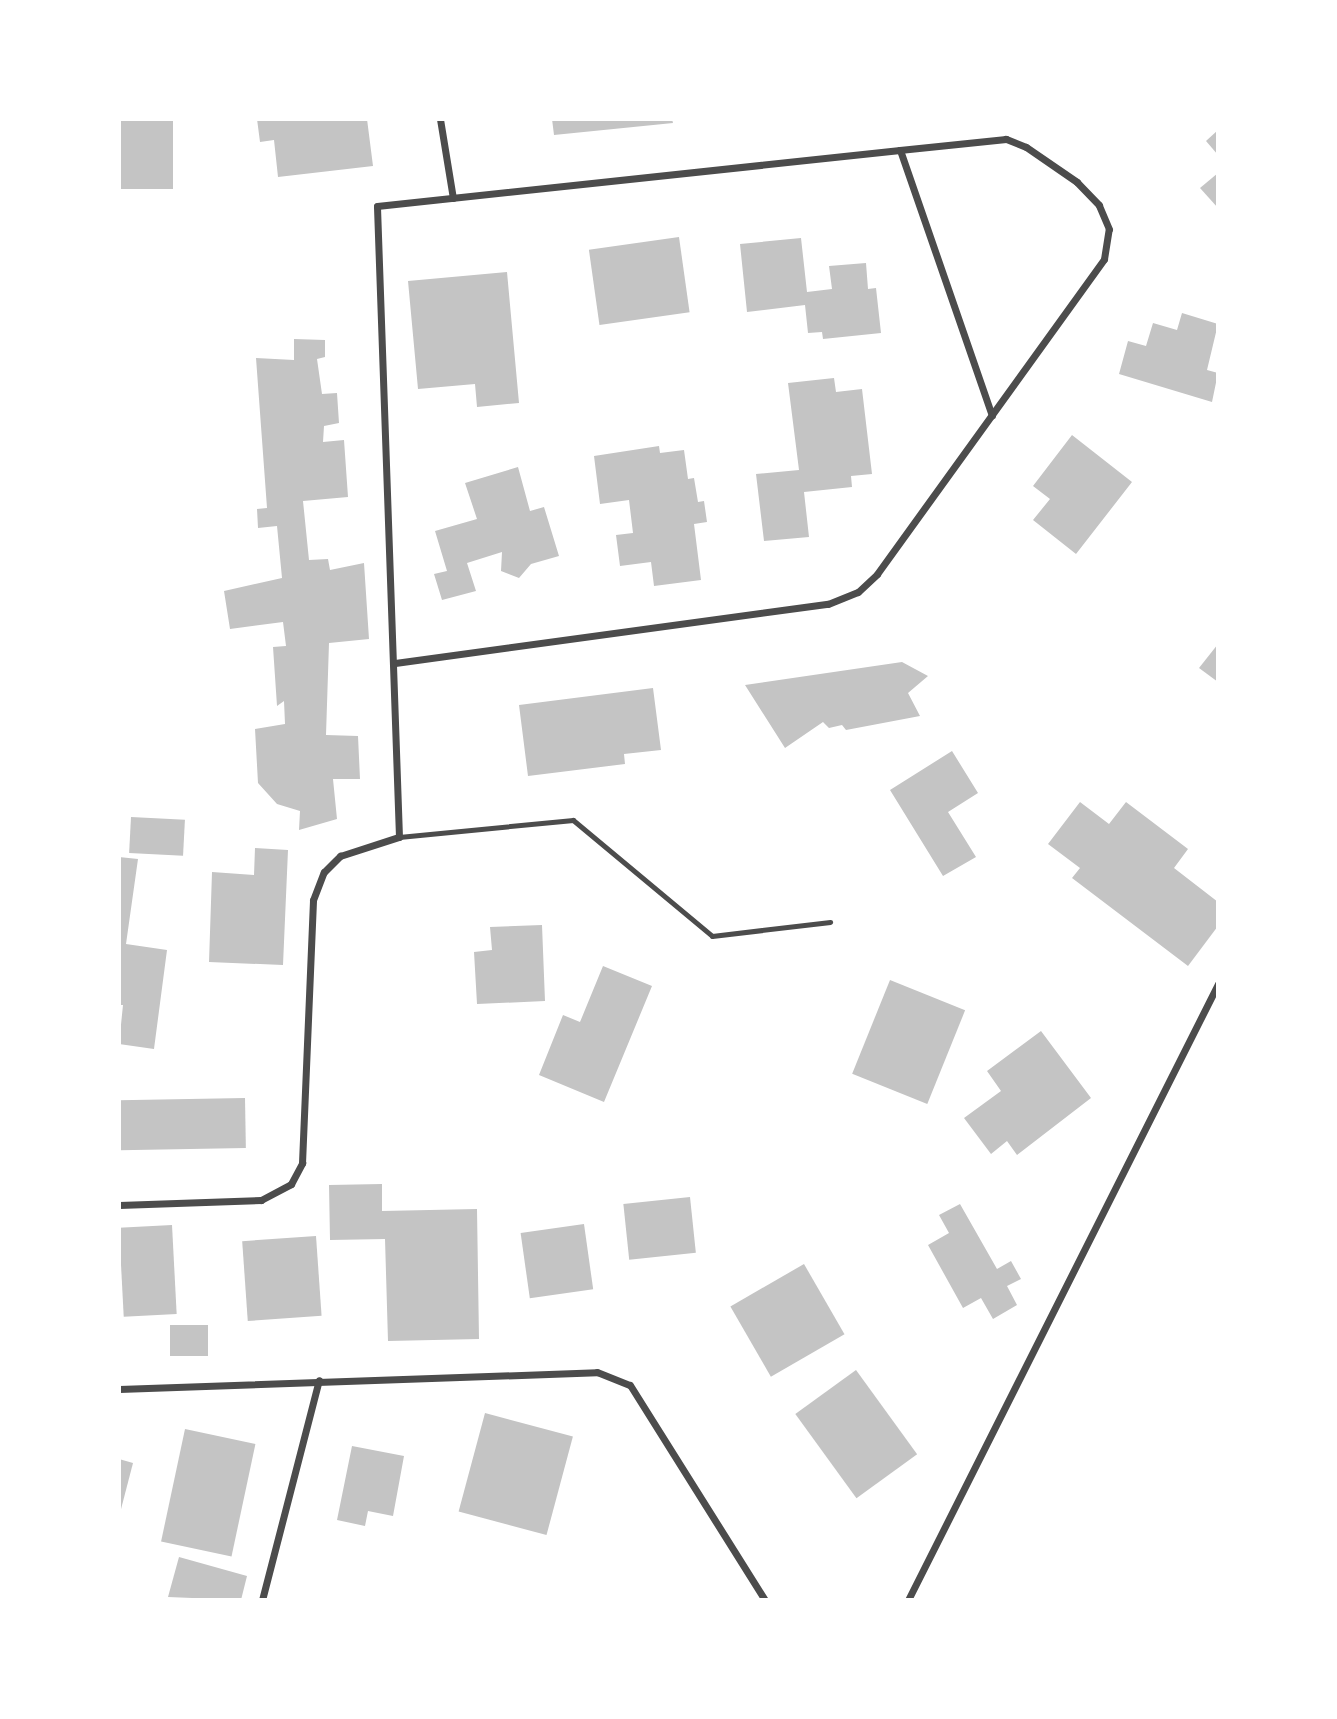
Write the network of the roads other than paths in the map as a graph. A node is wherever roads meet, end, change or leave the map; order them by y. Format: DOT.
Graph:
graph roads {
  1 [pos="440,119"];
  2 [pos="900,150"];
  3 [pos="453,198"];
  4 [pos="992,415"];
  5 [pos="394,663"];
  6 [pos="399,837"];
  7 [pos="830,922"];
  8 [pos="1218,984"];
  9 [pos="119,1205"];
  10 [pos="319,1380"];
  11 [pos="119,1388"];
  12 [pos="262,1600"];
  13 [pos="765,1600"];
  14 [pos="908,1600"];
  1 -- 3 [label="street"];
  2 -- 3 [label="street"];
  2 -- 4 [label="street"];
  2 -- 4 [label="street"];
  3 -- 5 [label="street"];
  4 -- 5 [label="street"];
  5 -- 6 [label="street"];
  6 -- 7 [label="lane"];
  6 -- 9 [label="street"];
  8 -- 14 [label="street"];
  10 -- 11 [label="street"];
  10 -- 12 [label="street"];
  10 -- 13 [label="street"];
}
